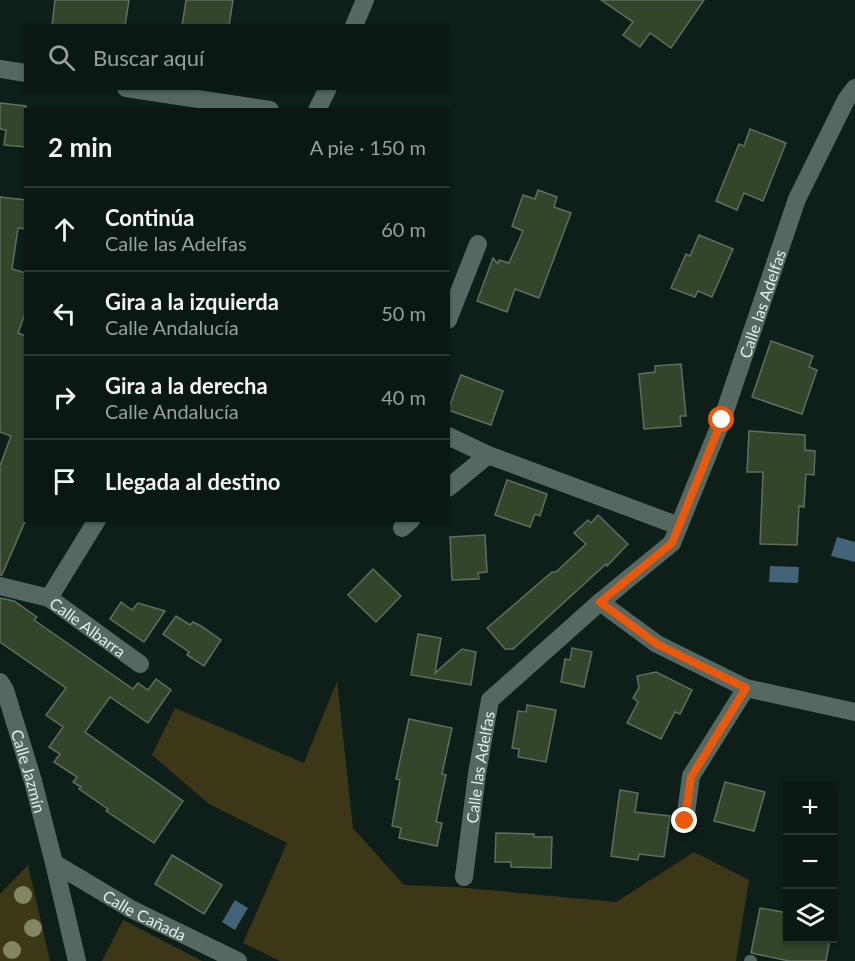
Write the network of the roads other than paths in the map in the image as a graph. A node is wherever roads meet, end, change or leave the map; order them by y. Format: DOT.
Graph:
graph roads {
  1 [pos="365,0"];
  2 [pos="355,24"];
  3 [pos="0,69"];
  4 [pos="24,73"];
  5 [pos="855,88"];
  6 [pos="139,90"];
  7 [pos="327,90"];
  8 [pos="257,108"];
  9 [pos="318,108"];
  10 [pos="478,244"];
  11 [pos="450,315"];
  12 [pos="450,437"];
  13 [pos="488,455"];
  14 [pos="450,486"];
  15 [pos="96,522"];
  16 [pos="679,525"];
  17 [pos="0,586"];
  18 [pos="49,598"];
  19 [pos="600,602"];
  20 [pos="140,664"];
  21 [pos="0,682"];
  22 [pos="746,688"];
  23 [pos="855,712"];
  24 [pos="685,821"];
  25 [pos="54,863"];
  26 [pos="465,878"];
  27 [pos="77,961"];
  28 [pos="238,961"];
  1 -- 2 [label="street"];
  3 -- 4 [label="street"];
  5 -- 16 [label="street, Calle las Adelfas"];
  6 -- 8 [label="street"];
  7 -- 9 [label="street"];
  10 -- 11 [label="street"];
  12 -- 13 [label="street"];
  13 -- 14 [label="street"];
  13 -- 16 [label="street"];
  15 -- 18 [label="street"];
  16 -- 19 [label="street, Calle las Adelfas"];
  17 -- 18 [label="street, Calle Albarra"];
  18 -- 20 [label="street, Calle Albarra"];
  19 -- 22 [label="street"];
  19 -- 26 [label="street, Calle las Adelfas"];
  21 -- 25 [label="street, Calle Jazmín"];
  22 -- 23 [label="street"];
  22 -- 24 [label="street"];
  25 -- 27 [label="street, Calle Jazmín"];
  25 -- 28 [label="street, Calle Cañada"];
}
